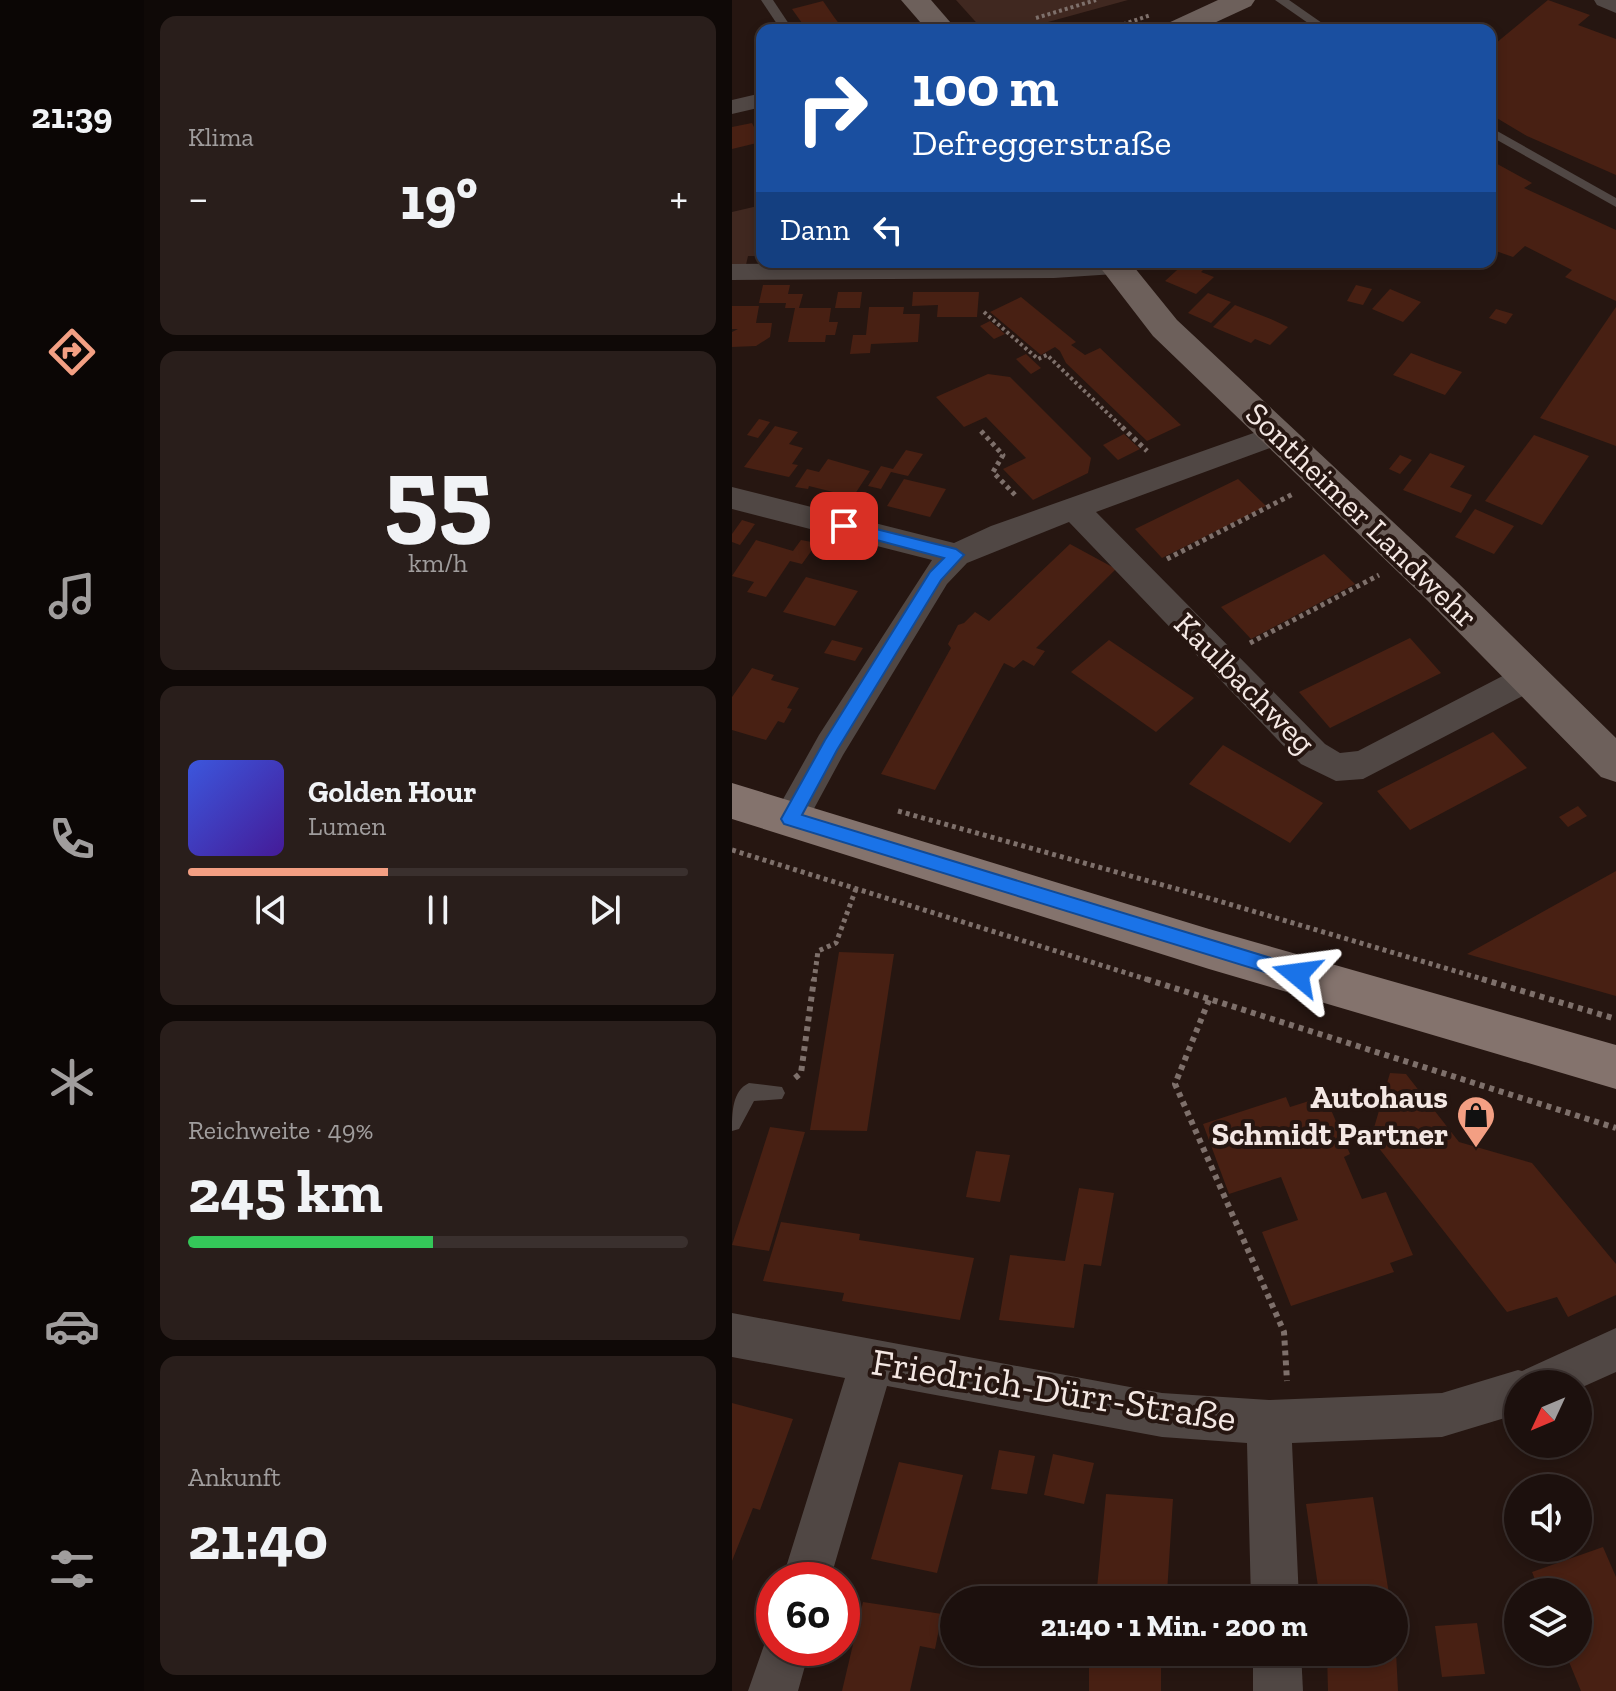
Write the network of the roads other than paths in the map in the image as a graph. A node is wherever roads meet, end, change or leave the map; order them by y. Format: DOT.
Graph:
graph roads {
  1 [pos="767,0"];
  2 [pos="915,0"];
  3 [pos="1241,0"];
  4 [pos="1281,0"];
  5 [pos="1605,0"];
  6 [pos="1616,6"];
  7 [pos="783,24"];
  8 [pos="937,24"];
  9 [pos="1189,24"];
  10 [pos="1317,24"];
  11 [pos="756,101"];
  12 [pos="732,107"];
  13 [pos="1496,134"];
  14 [pos="1616,203"];
  15 [pos="1074,268"];
  16 [pos="1117,268"];
  17 [pos="732,272"];
  18 [pos="1279,434"];
  19 [pos="732,498"];
  20 [pos="1074,508"];
  21 [pos="956,555"];
  22 [pos="1530,677"];
  23 [pos="1616,765"];
  24 [pos="732,801"];
  25 [pos="790,819"];
  26 [pos="1616,1067"];
  27 [pos="775,1093"];
  28 [pos="732,1122"];
  29 [pos="732,1335"];
  30 [pos="1616,1350"];
  31 [pos="872,1363"];
  32 [pos="1571,1370"];
  33 [pos="1504,1396"];
  34 [pos="1279,1422"];
  35 [pos="811,1562"];
  36 [pos="1275,1586"];
  37 [pos="781,1666"];
  38 [pos="1277,1666"];
  39 [pos="773,1691"];
  40 [pos="1278,1691"];
  1 -- 7 [label="lane"];
  2 -- 8 [label="street"];
  3 -- 9 [label="street"];
  4 -- 10 [label="lane"];
  5 -- 6 [label="street"];
  11 -- 12 [label="street"];
  13 -- 14 [label="lane"];
  15 -- 17 [label="street"];
  16 -- 18 [label="street, Sontheimer Landwehr"];
  18 -- 20 [label="street"];
  18 -- 22 [label="street, Sontheimer Landwehr"];
  19 -- 21 [label="street"];
  20 -- 21 [label="street"];
  20 -- 22 [label="street, Kaulbachweg"];
  21 -- 25 [label="street"];
  22 -- 23 [label="street, Sontheimer Landwehr"];
  24 -- 25 [label="main road"];
  25 -- 26 [label="main road"];
  27 -- 28 [label="lane"];
  29 -- 31 [label="street, Friedrich-Dürr-Straße"];
  30 -- 32 [label="street"];
  31 -- 34 [label="street, Friedrich-Dürr-Straße"];
  31 -- 35 [label="street"];
  33 -- 34 [label="street, Friedrich-Dürr-Straße"];
  34 -- 36 [label="street"];
  37 -- 39 [label="street"];
  38 -- 40 [label="street"];
}
